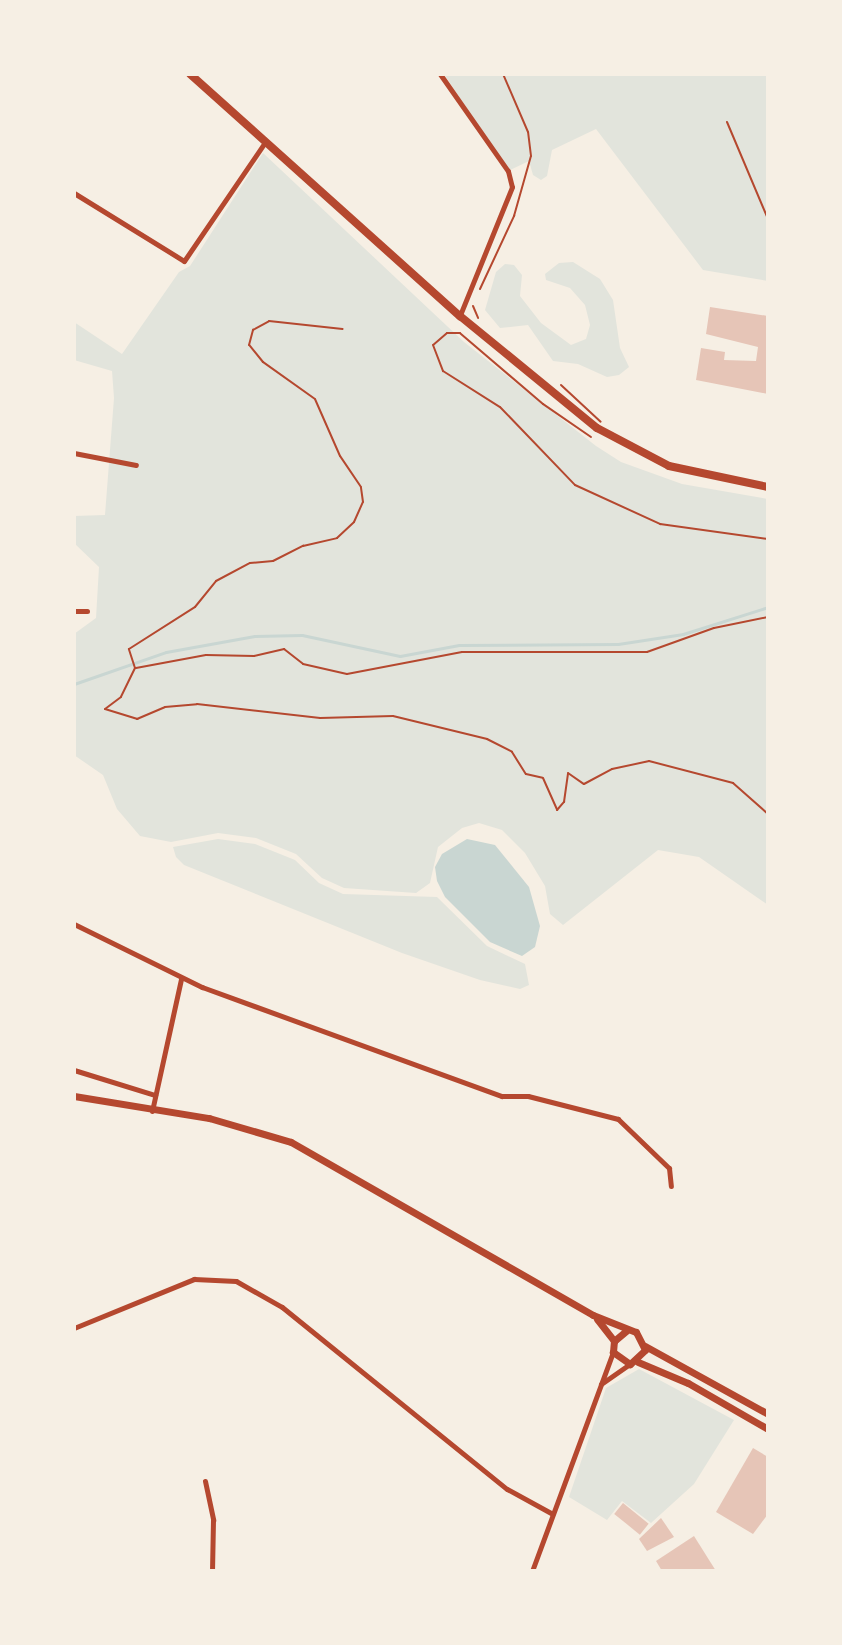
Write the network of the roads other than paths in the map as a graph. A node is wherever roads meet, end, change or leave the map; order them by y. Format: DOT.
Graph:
graph roads {
  1 [pos="190,74"];
  2 [pos="440,74"];
  3 [pos="266,140"];
  4 [pos="74,193"];
  5 [pos="460,316"];
  6 [pos="74,453"];
  7 [pos="136,465"];
  8 [pos="768,487"];
  9 [pos="74,611"];
  10 [pos="87,611"];
  11 [pos="74,924"];
  12 [pos="181,979"];
  13 [pos="74,1070"];
  14 [pos="155,1095"];
  15 [pos="74,1096"];
  16 [pos="152,1111"];
  17 [pos="671,1186"];
  18 [pos="593,1315"];
  19 [pos="74,1328"];
  20 [pos="626,1331"];
  21 [pos="614,1341"];
  22 [pos="645,1346"];
  23 [pos="613,1352"];
  24 [pos="634,1363"];
  25 [pos="600,1385"];
  26 [pos="768,1414"];
  27 [pos="768,1429"];
  28 [pos="205,1481"];
  29 [pos="551,1513"];
  30 [pos="212,1571"];
  31 [pos="532,1571"];
  1 -- 3 [label="main road"];
  2 -- 5 [label="street"];
  3 -- 4 [label="street"];
  3 -- 5 [label="main road"];
  5 -- 8 [label="main road"];
  6 -- 7 [label="street"];
  9 -- 10 [label="street"];
  11 -- 12 [label="street"];
  12 -- 14 [label="street"];
  12 -- 17 [label="street"];
  13 -- 14 [label="street"];
  14 -- 16 [label="street"];
  15 -- 16 [label="main road"];
  16 -- 18 [label="main road"];
  18 -- 20 [label="main road"];
  18 -- 21 [label="main road"];
  19 -- 29 [label="street"];
  20 -- 21 [label="main road"];
  20 -- 22 [label="main road"];
  21 -- 23 [label="main road"];
  22 -- 24 [label="main road"];
  22 -- 26 [label="main road"];
  23 -- 24 [label="main road"];
  23 -- 25 [label="street"];
  24 -- 25 [label="street"];
  24 -- 27 [label="main road"];
  25 -- 29 [label="street"];
  28 -- 30 [label="street"];
  29 -- 31 [label="street"];
}
